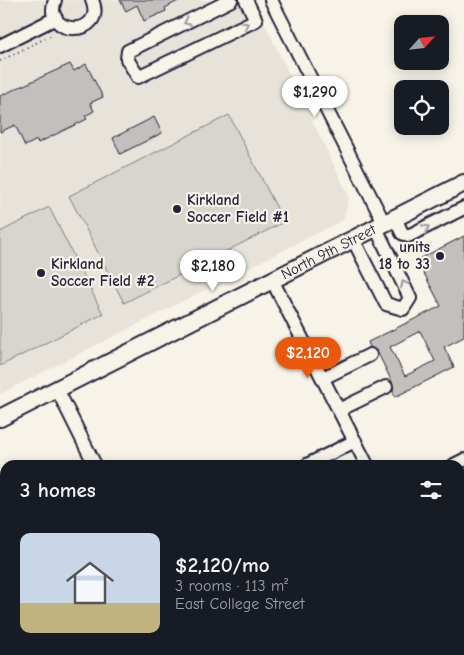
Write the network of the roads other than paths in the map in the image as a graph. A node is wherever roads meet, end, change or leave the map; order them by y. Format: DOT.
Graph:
graph roads {
  1 [pos="56,0"];
  2 [pos="92,0"];
  3 [pos="231,0"];
  4 [pos="246,0"];
  5 [pos="271,0"];
  6 [pos="56,18"];
  7 [pos="0,46"];
  8 [pos="464,183"];
  9 [pos="464,208"];
  10 [pos="385,223"];
  11 [pos="353,239"];
  12 [pos="272,280"];
  13 [pos="370,355"];
  14 [pos="323,378"];
  15 [pos="386,387"];
  16 [pos="57,389"];
  17 [pos="339,410"];
  18 [pos="0,418"];
  19 [pos="355,441"];
  20 [pos="92,460"];
  21 [pos="317,460"];
  22 [pos="364,460"];
  1 -- 6 [label="street"];
  2 -- 6 [label="street"];
  3 -- 4 [label="street, one-way"];
  5 -- 10 [label="street"];
  6 -- 7 [label="street"];
  8 -- 10 [label="main road, North 9th Street"];
  10 -- 9 [label="street, one-way"];
  10 -- 11 [label="main road, North 9th Street"];
  11 -- 10 [label="street, one-way"];
  11 -- 12 [label="main road, North 9th Street"];
  12 -- 14 [label="street"];
  12 -- 16 [label="main road, North 9th Street"];
  13 -- 14 [label="street"];
  14 -- 17 [label="street"];
  15 -- 17 [label="street"];
  16 -- 18 [label="main road, North 9th Street"];
  16 -- 20 [label="street"];
  17 -- 19 [label="street"];
  19 -- 21 [label="street"];
  19 -- 22 [label="street"];
}
